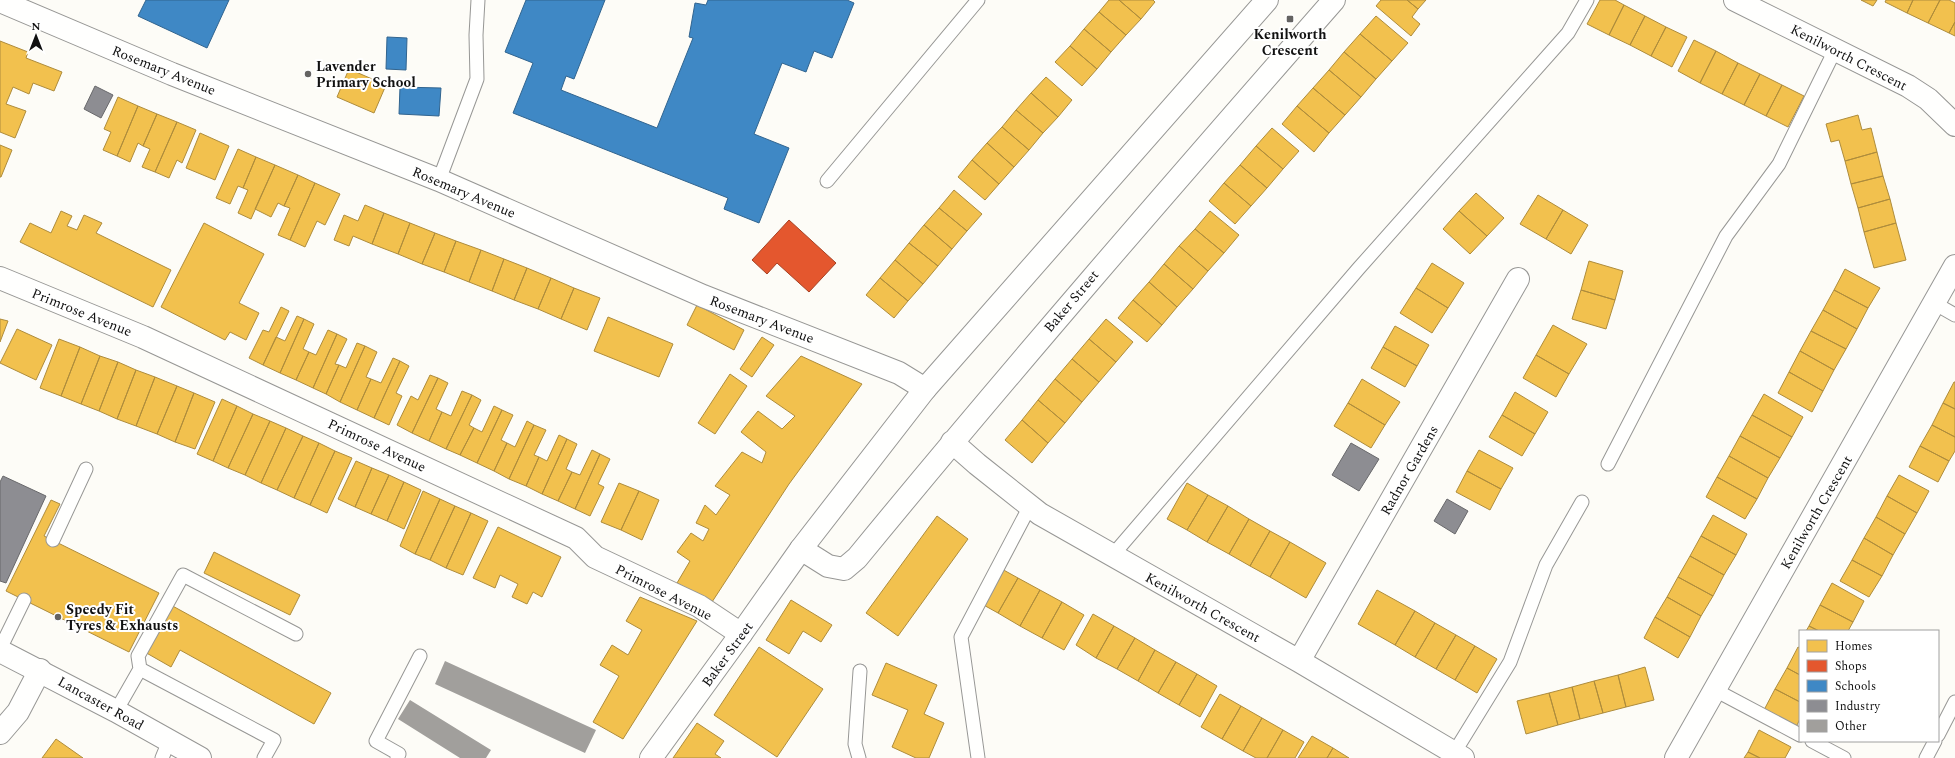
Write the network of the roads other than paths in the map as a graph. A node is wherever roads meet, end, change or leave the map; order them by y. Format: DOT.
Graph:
graph roads {
  1 [pos="478,0"];
  2 [pos="978,0"];
  3 [pos="1267,0"];
  4 [pos="1334,0"];
  5 [pos="1587,0"];
  6 [pos="1735,0"];
  7 [pos="0,1"];
  8 [pos="1835,50"];
  9 [pos="1955,125"];
  10 [pos="439,180"];
  11 [pos="827,181"];
  12 [pos="1955,266"];
  13 [pos="0,278"];
  14 [pos="1518,279"];
  15 [pos="1934,303"];
  16 [pos="1955,315"];
  17 [pos="925,389"];
  18 [pos="952,442"];
  19 [pos="1608,464"];
  20 [pos="86,469"];
  21 [pos="1582,502"];
  22 [pos="1030,506"];
  23 [pos="53,540"];
  24 [pos="801,549"];
  25 [pos="1112,556"];
  26 [pos="24,600"];
  27 [pos="296,634"];
  28 [pos="741,634"];
  29 [pos="0,650"];
  30 [pos="420,656"];
  31 [pos="1299,661"];
  32 [pos="140,669"];
  33 [pos="40,670"];
  34 [pos="860,671"];
  35 [pos="1715,690"];
  36 [pos="1955,702"];
  37 [pos="116,711"];
  38 [pos="0,733"];
  39 [pos="1939,733"];
  40 [pos="1799,734"];
  41 [pos="1814,742"];
  42 [pos="1934,742"];
  43 [pos="166,750"];
  44 [pos="1459,756"];
  45 [pos="200,758"];
  46 [pos="264,758"];
  47 [pos="397,758"];
  48 [pos="651,758"];
  49 [pos="859,758"];
  50 [pos="978,758"];
  51 [pos="1676,758"];
  52 [pos="1844,758"];
  53 [pos="1926,758"];
  1 -- 10 [label="lane"];
  2 -- 11 [label="lane"];
  3 -- 17 [label="street, Baker Street"];
  4 -- 18 [label="street, Baker Street"];
  5 -- 25 [label="lane"];
  6 -- 8 [label="street, Kenilworth Crescent"];
  7 -- 10 [label="street, Rosemary Avenue"];
  8 -- 9 [label="street, Kenilworth Crescent"];
  8 -- 19 [label="lane"];
  10 -- 17 [label="street, Rosemary Avenue"];
  12 -- 15 [label="street, Kenilworth Crescent"];
  13 -- 28 [label="street, Primrose Avenue"];
  14 -- 31 [label="street, Radnor Gardens"];
  15 -- 16 [label="lane"];
  15 -- 35 [label="street, Kenilworth Crescent"];
  17 -- 24 [label="street, Baker Street"];
  18 -- 22 [label="street, Kenilworth Crescent"];
  18 -- 24 [label="street, Baker Street"];
  20 -- 23 [label="lane"];
  21 -- 44 [label="lane"];
  22 -- 25 [label="street, Kenilworth Crescent"];
  22 -- 50 [label="lane"];
  24 -- 28 [label="street, Baker Street"];
  25 -- 31 [label="street, Kenilworth Crescent"];
  26 -- 29 [label="lane"];
  27 -- 32 [label="lane"];
  28 -- 48 [label="street, Baker Street"];
  29 -- 33 [label="street, Lancaster Road"];
  30 -- 47 [label="lane"];
  31 -- 44 [label="street, Kenilworth Crescent"];
  32 -- 37 [label="lane"];
  32 -- 46 [label="lane"];
  33 -- 37 [label="street, Lancaster Road"];
  33 -- 38 [label="street"];
  34 -- 49 [label="lane"];
  35 -- 40 [label="lane"];
  35 -- 51 [label="street, Kenilworth Crescent"];
  36 -- 39 [label="lane"];
  37 -- 43 [label="street, Lancaster Road"];
  41 -- 52 [label="lane"];
  42 -- 53 [label="lane"];
  43 -- 45 [label="street, Lancaster Road"];
}
